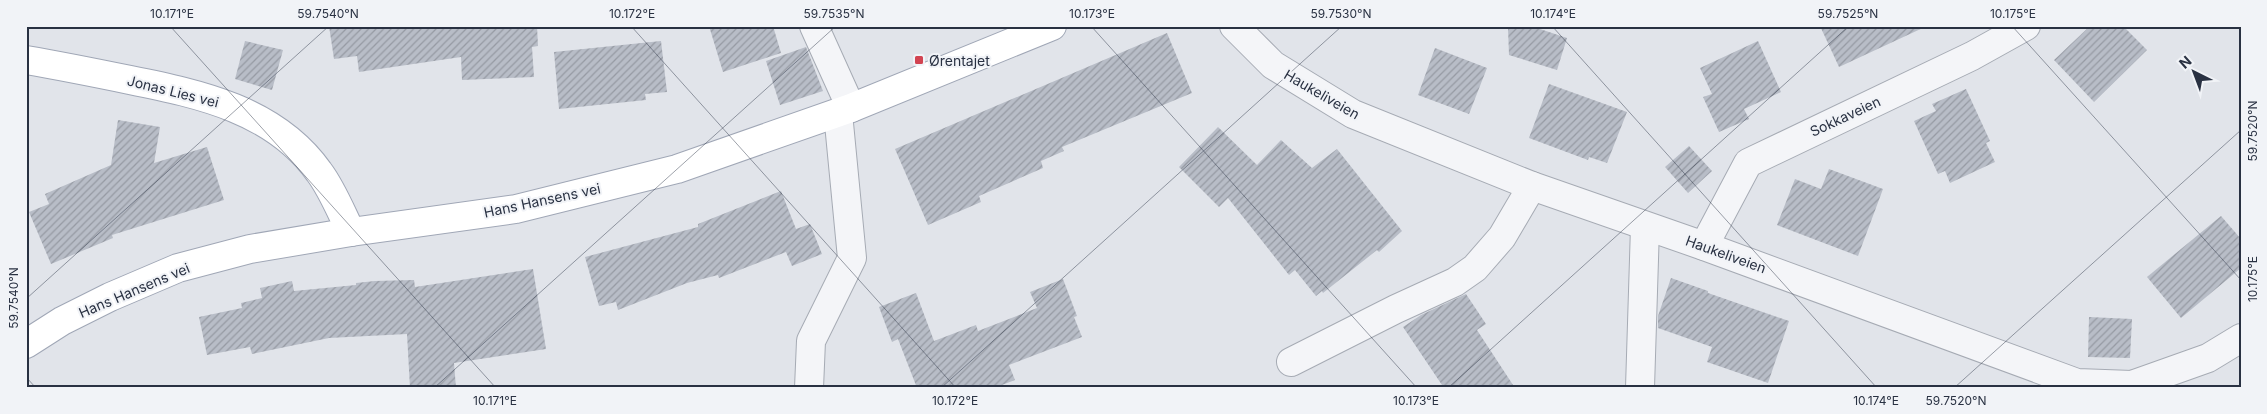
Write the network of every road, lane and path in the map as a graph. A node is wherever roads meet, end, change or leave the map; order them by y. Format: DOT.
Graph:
graph roads {
  1 [pos="814,26"];
  2 [pos="1052,26"];
  3 [pos="1234,26"];
  4 [pos="2026,26"];
  5 [pos="26,60"];
  6 [pos="845,110"];
  7 [pos="1532,186"];
  8 [pos="1657,230"];
  9 [pos="351,232"];
  10 [pos="1704,246"];
  11 [pos="2241,338"];
  12 [pos="26,344"];
  13 [pos="1291,362"];
  14 [pos="809,388"];
  15 [pos="1640,388"];
  1 -- 6 [label="street"];
  2 -- 6 [label="main road, Hans Hansens vei"];
  3 -- 7 [label="street, Haukeliveien"];
  4 -- 10 [label="street, Sokkaveien"];
  5 -- 9 [label="main road, Jonas Lies vei"];
  6 -- 9 [label="main road, Hans Hansens vei"];
  6 -- 14 [label="street"];
  7 -- 8 [label="street, Haukeliveien"];
  7 -- 13 [label="street"];
  8 -- 10 [label="street, Haukeliveien"];
  8 -- 15 [label="street"];
  9 -- 12 [label="main road, Hans Hansens vei"];
  10 -- 11 [label="street, Haukeliveien"];
}
